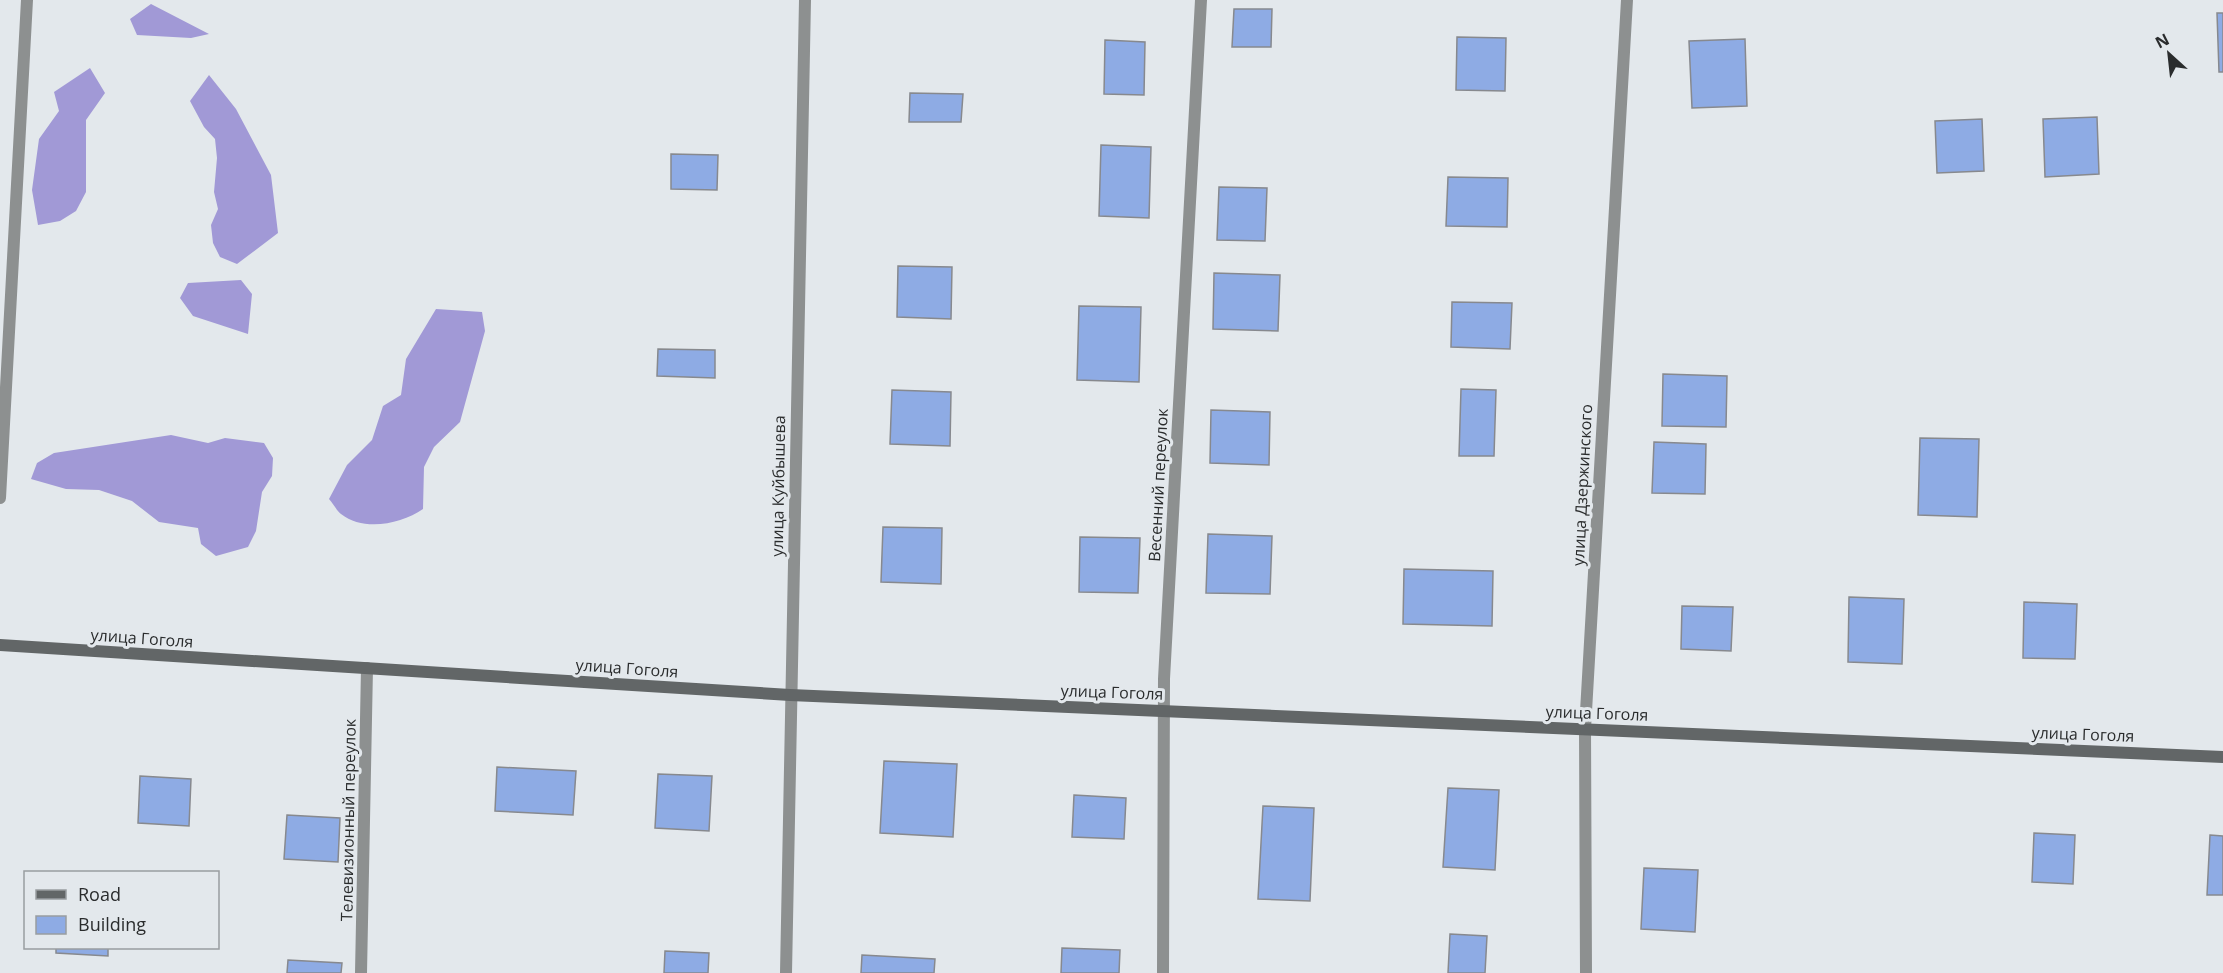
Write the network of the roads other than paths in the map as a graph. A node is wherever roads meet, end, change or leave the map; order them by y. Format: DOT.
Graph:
graph roads {
  1 [pos="27,0"];
  2 [pos="805,0"];
  3 [pos="1201,0"];
  4 [pos="1627,0"];
  5 [pos="0,498"];
  6 [pos="0,645"];
  7 [pos="367,669"];
  8 [pos="790,695"];
  9 [pos="1164,711"];
  10 [pos="1585,729"];
  11 [pos="2223,757"];
  12 [pos="361,973"];
  13 [pos="786,973"];
  14 [pos="1163,973"];
  15 [pos="1586,973"];
  1 -- 5 [label="street"];
  2 -- 8 [label="street, улица Куйбышева"];
  3 -- 9 [label="street, Весенний переулок"];
  4 -- 10 [label="street, улица Дзержинского"];
  6 -- 7 [label="street, улица Гоголя"];
  7 -- 8 [label="street, улица Гоголя"];
  7 -- 12 [label="street, Телевизионный переулок"];
  8 -- 9 [label="street, улица Гоголя"];
  8 -- 13 [label="street, улица Куйбышева"];
  9 -- 10 [label="street, улица Гоголя"];
  9 -- 14 [label="street, Весенний переулок"];
  10 -- 11 [label="street, улица Гоголя"];
  10 -- 15 [label="street, улица Дзержинского"];
}
